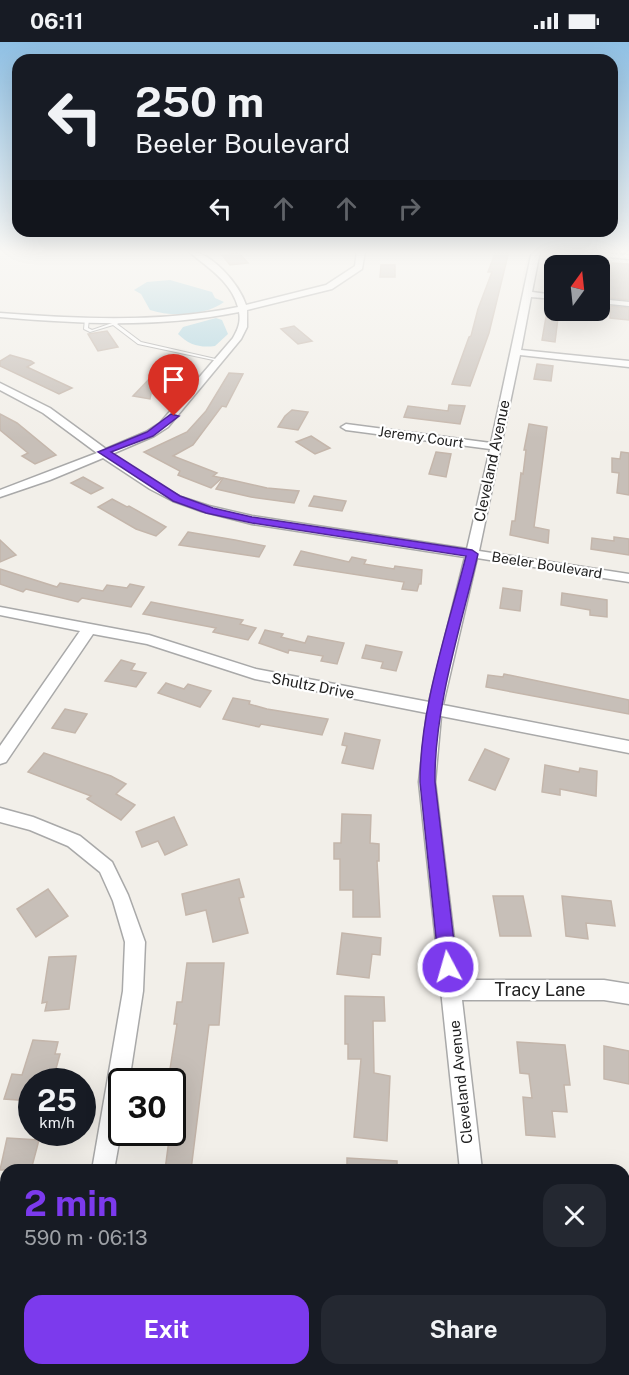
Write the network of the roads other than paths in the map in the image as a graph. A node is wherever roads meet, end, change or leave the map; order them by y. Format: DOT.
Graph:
graph roads {
  1 [pos="207,313"];
  2 [pos="245,313"];
  3 [pos="523,313"];
  4 [pos="0,315"];
  5 [pos="118,322"];
  6 [pos="515,352"];
  7 [pos="218,360"];
  8 [pos="629,364"];
  9 [pos="0,386"];
  10 [pos="346,427"];
  11 [pos="495,447"];
  12 [pos="103,452"];
  13 [pos="0,494"];
  14 [pos="472,554"];
  15 [pos="629,578"];
  16 [pos="0,611"];
  17 [pos="88,629"];
  18 [pos="435,710"];
  19 [pos="629,747"];
  20 [pos="0,758"];
  21 [pos="0,815"];
  22 [pos="451,990"];
  23 [pos="629,994"];
  24 [pos="104,1164"];
  25 [pos="470,1164"];
  1 -- 5 [label="street"];
  2 -- 7 [label="street"];
  3 -- 6 [label="street, Cleveland Avenue"];
  4 -- 5 [label="street"];
  5 -- 7 [label="lane"];
  6 -- 8 [label="street"];
  6 -- 11 [label="street, Cleveland Avenue"];
  7 -- 12 [label="street"];
  9 -- 12 [label="street, Beeler Boulevard"];
  10 -- 11 [label="street, Jeremy Court"];
  11 -- 14 [label="street, Cleveland Avenue"];
  12 -- 13 [label="street"];
  12 -- 14 [label="street, Beeler Boulevard"];
  14 -- 15 [label="street, Beeler Boulevard"];
  14 -- 18 [label="street, Cleveland Avenue"];
  16 -- 17 [label="street, Shultz Drive"];
  17 -- 18 [label="street, Shultz Drive"];
  17 -- 20 [label="street"];
  18 -- 19 [label="street, Shultz Drive"];
  18 -- 22 [label="street, Cleveland Avenue"];
  21 -- 24 [label="street"];
  22 -- 23 [label="street, Tracy Lane"];
  22 -- 25 [label="street, Cleveland Avenue"];
}
